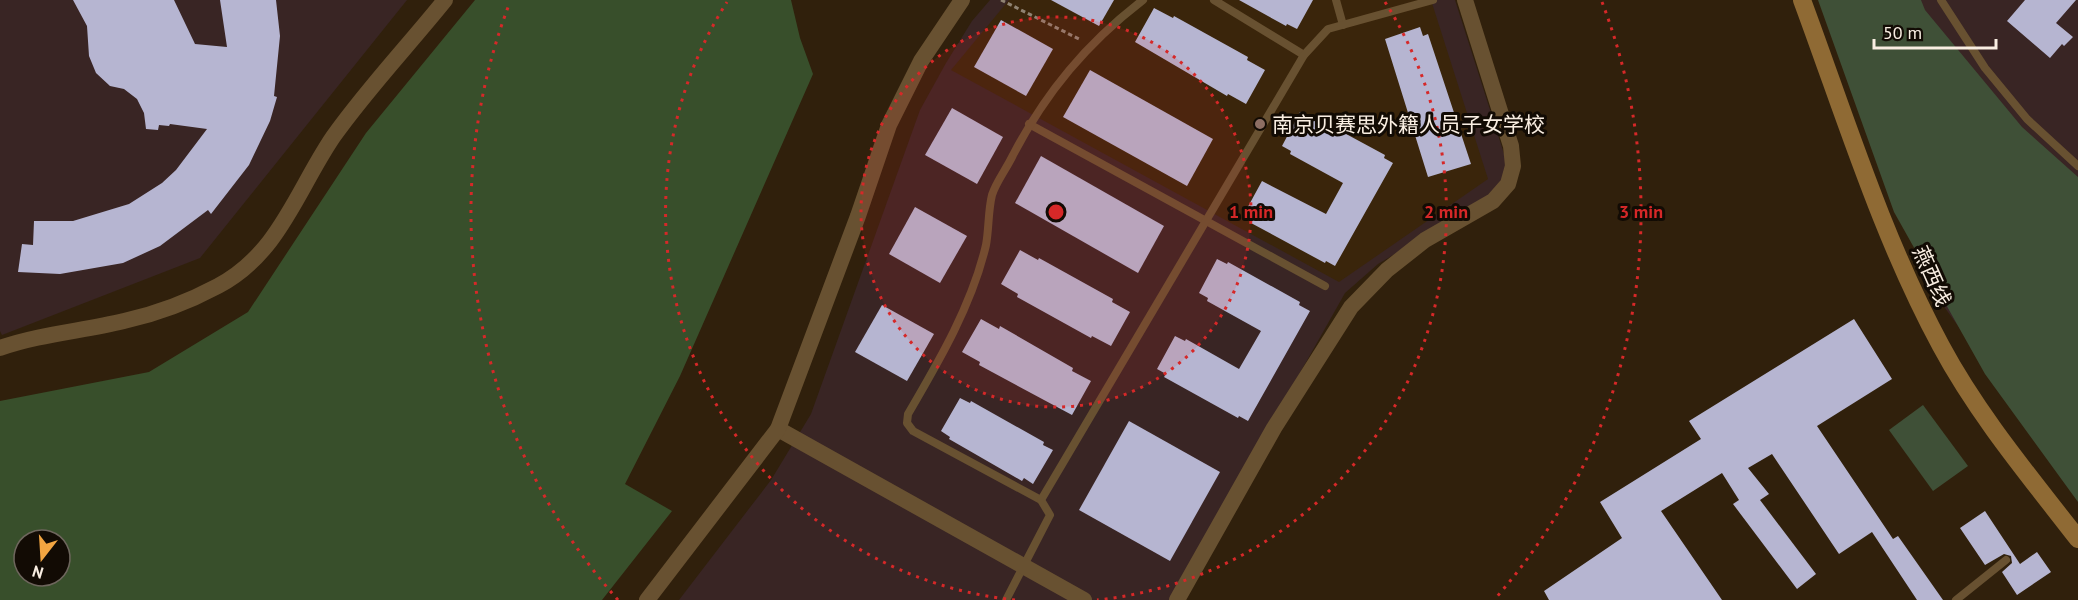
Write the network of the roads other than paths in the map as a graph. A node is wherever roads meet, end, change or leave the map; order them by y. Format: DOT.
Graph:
graph roads {
  1 [pos="445,0"];
  2 [pos="962,0"];
  3 [pos="1143,0"];
  4 [pos="1214,0"];
  5 [pos="1336,0"];
  6 [pos="1434,0"];
  7 [pos="1465,0"];
  8 [pos="1802,0"];
  9 [pos="1941,0"];
  10 [pos="1343,25"];
  11 [pos="1304,55"];
  12 [pos="1029,124"];
  13 [pos="2078,166"];
  14 [pos="1206,220"];
  15 [pos="1325,286"];
  16 [pos="0,348"];
  17 [pos="778,429"];
  18 [pos="1041,500"];
  19 [pos="2078,539"];
  20 [pos="2006,560"];
  21 [pos="1025,566"];
  22 [pos="647,600"];
  23 [pos="1006,600"];
  24 [pos="1084,600"];
  25 [pos="1177,600"];
  26 [pos="1956,600"];
  1 -- 16 [label="street"];
  2 -- 17 [label="street"];
  3 -- 12 [label="lane"];
  4 -- 11 [label="lane"];
  5 -- 10 [label="lane"];
  6 -- 10 [label="lane"];
  7 -- 25 [label="street"];
  8 -- 19 [label="main road, 燕西线"];
  9 -- 13 [label="lane"];
  10 -- 11 [label="lane"];
  11 -- 14 [label="lane"];
  12 -- 14 [label="lane"];
  12 -- 18 [label="lane"];
  14 -- 15 [label="lane"];
  14 -- 18 [label="lane"];
  17 -- 21 [label="street"];
  17 -- 22 [label="street"];
  18 -- 21 [label="lane"];
  20 -- 26 [label="lane"];
  21 -- 23 [label="lane"];
  21 -- 24 [label="street"];
}
